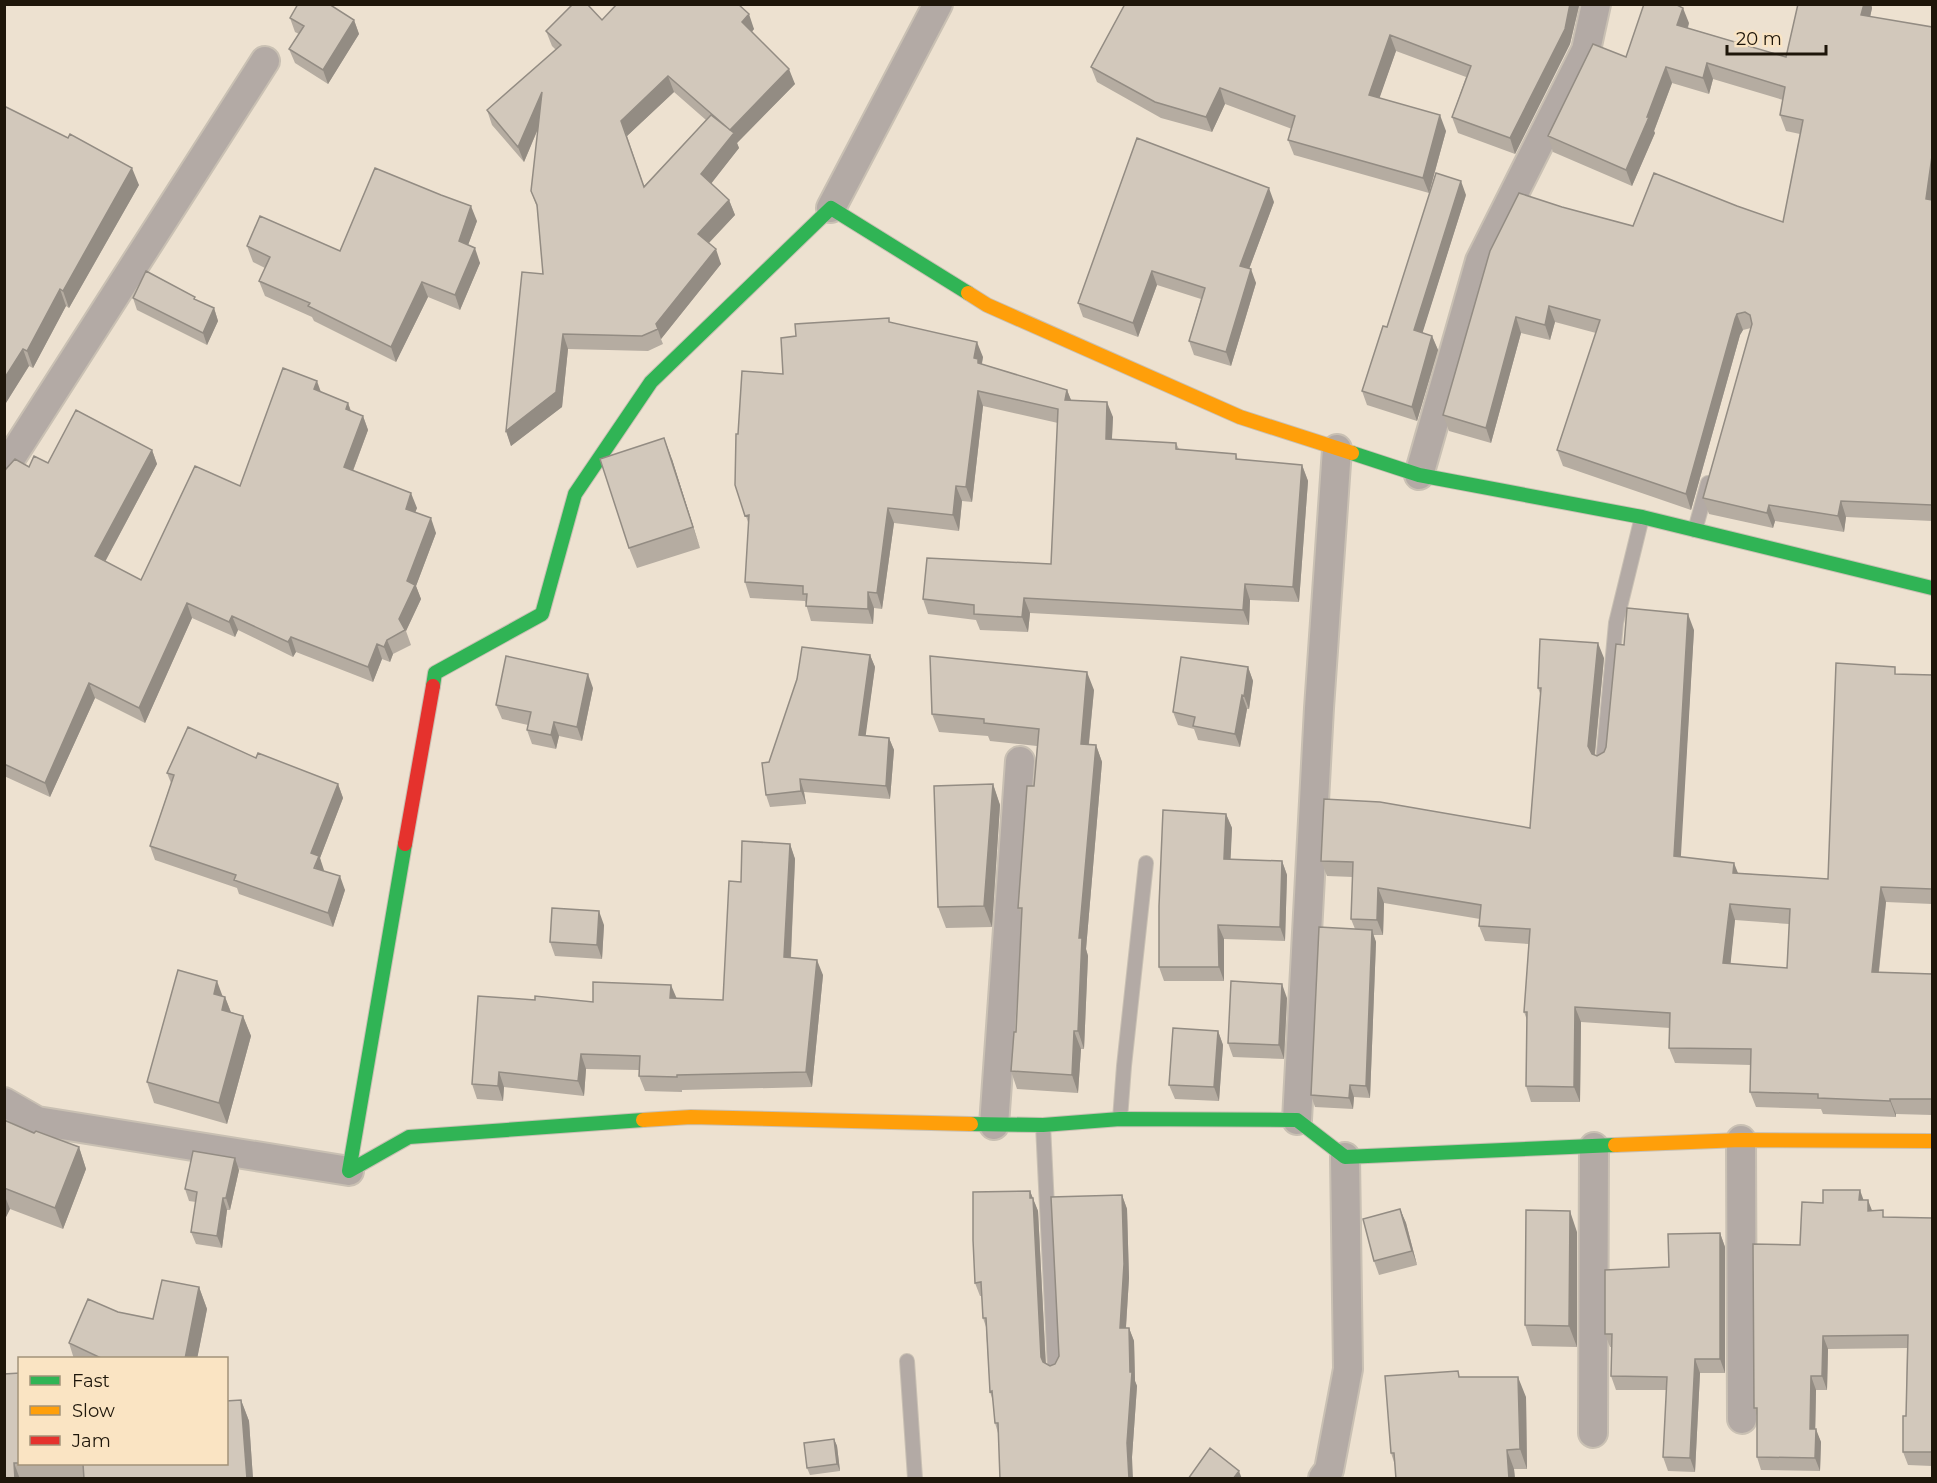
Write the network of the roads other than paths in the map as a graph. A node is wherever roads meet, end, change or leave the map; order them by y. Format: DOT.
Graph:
graph roads {
  1 [pos="938,4"];
  2 [pos="1596,4"];
  3 [pos="265,61"];
  4 [pos="831,208"];
  5 [pos="1337,448"];
  6 [pos="4,469"];
  7 [pos="1711,473"];
  8 [pos="1419,475"];
  9 [pos="1642,517"];
  10 [pos="1695,530"];
  11 [pos="1932,588"];
  12 [pos="1020,761"];
  13 [pos="1603,762"];
  14 [pos="1146,863"];
  15 [pos="4,1102"];
  16 [pos="1120,1119"];
  17 [pos="1297,1120"];
  18 [pos="994,1125"];
  19 [pos="1043,1125"];
  20 [pos="1741,1140"];
  21 [pos="1932,1141"];
  22 [pos="1594,1147"];
  23 [pos="1344,1157"];
  24 [pos="349,1171"];
  25 [pos="907,1361"];
  26 [pos="1055,1370"];
  27 [pos="1742,1419"];
  28 [pos="1593,1433"];
  29 [pos="915,1479"];
  30 [pos="1323,1479"];
  1 -- 4 [label="street"];
  2 -- 8 [label="street"];
  3 -- 6 [label="street"];
  4 -- 5 [label="street"];
  4 -- 24 [label="street"];
  5 -- 8 [label="street"];
  5 -- 17 [label="street"];
  7 -- 10 [label="lane"];
  8 -- 9 [label="street"];
  9 -- 10 [label="street"];
  9 -- 13 [label="lane"];
  10 -- 11 [label="street"];
  12 -- 18 [label="street"];
  14 -- 16 [label="lane"];
  15 -- 24 [label="street"];
  16 -- 17 [label="street"];
  16 -- 19 [label="street"];
  17 -- 23 [label="street"];
  18 -- 19 [label="street"];
  18 -- 24 [label="street"];
  19 -- 26 [label="lane"];
  20 -- 21 [label="street"];
  20 -- 22 [label="street"];
  20 -- 27 [label="street"];
  22 -- 23 [label="street"];
  22 -- 28 [label="street"];
  23 -- 30 [label="street"];
  25 -- 29 [label="lane"];
}
